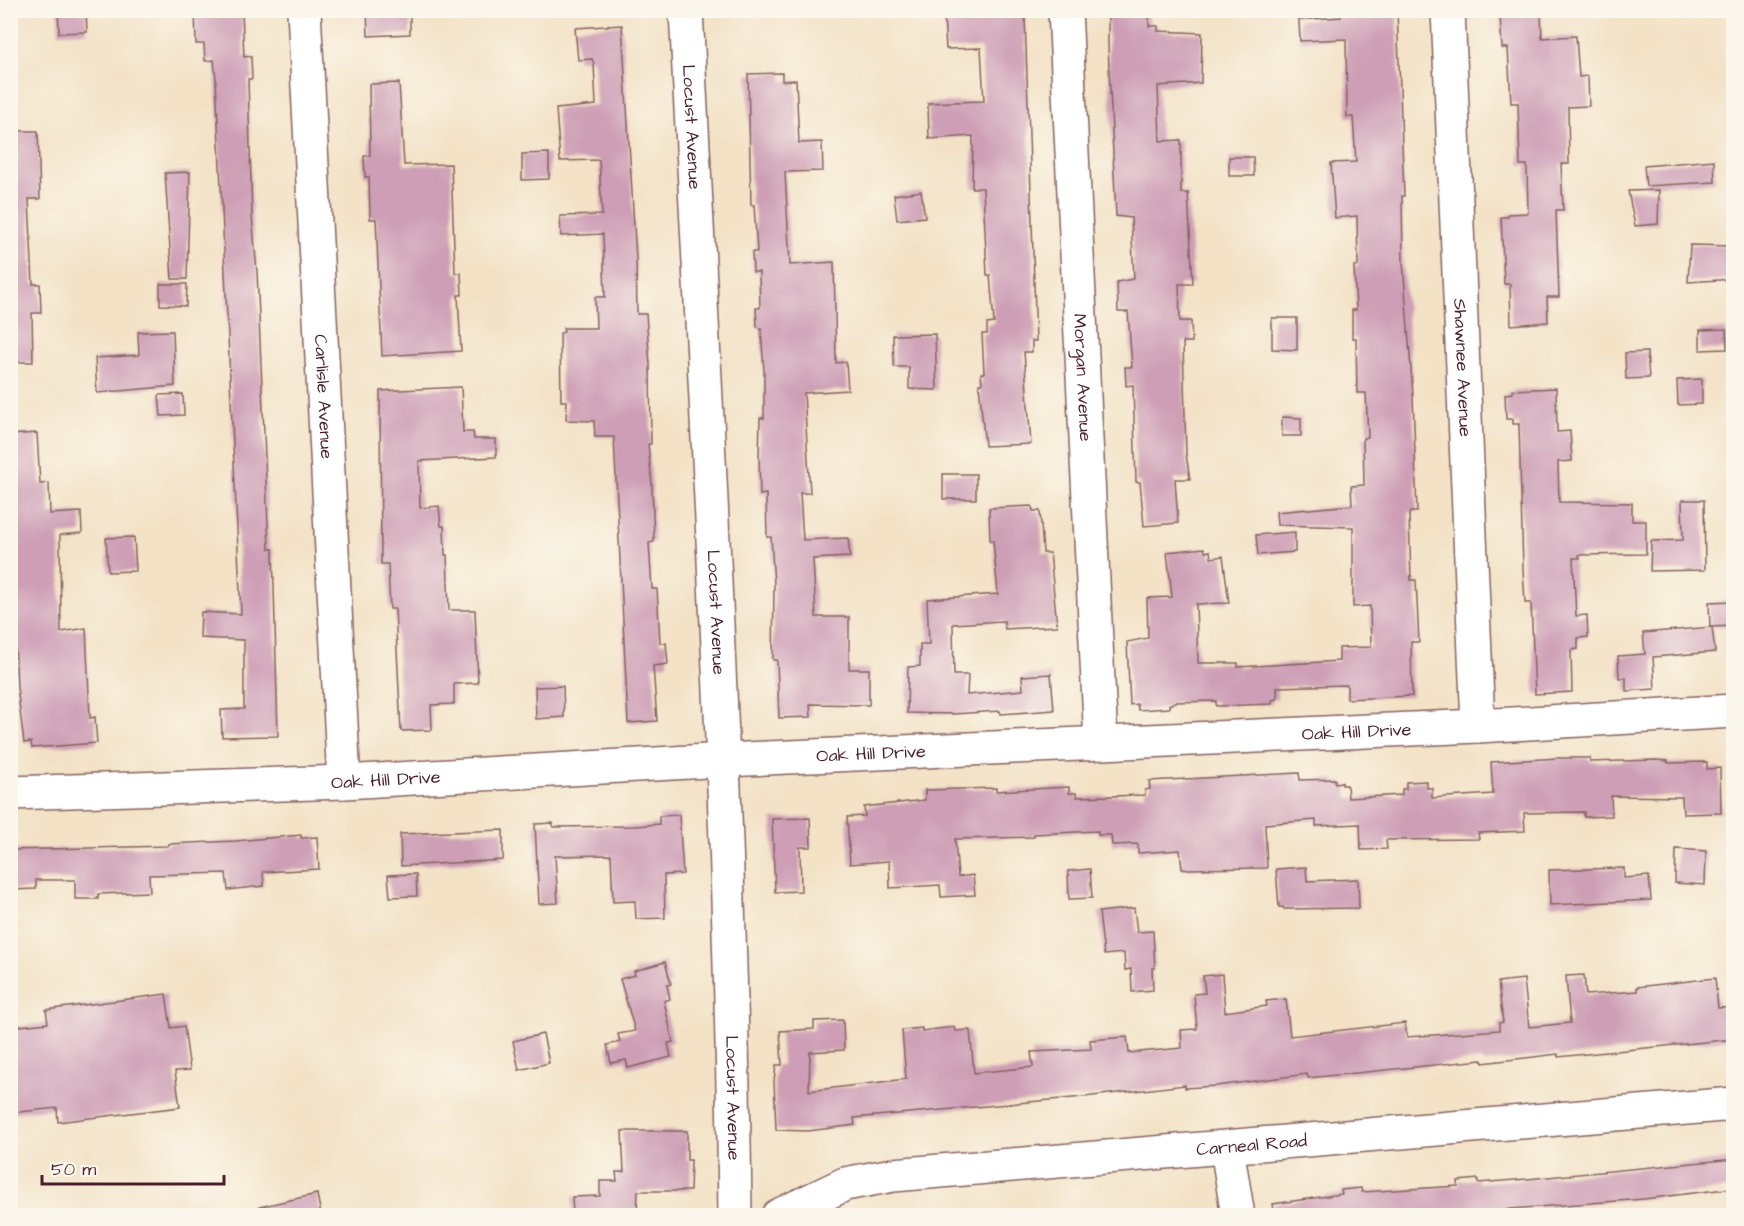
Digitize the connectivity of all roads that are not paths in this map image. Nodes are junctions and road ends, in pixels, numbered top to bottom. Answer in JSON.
{"nodes":[{"id":1,"x":304,"y":10,"type":"edge"},
{"id":2,"x":686,"y":10,"type":"edge"},
{"id":3,"x":1065,"y":10,"type":"edge"},
{"id":4,"x":1448,"y":10,"type":"edge"},
{"id":5,"x":1734,"y":711,"type":"edge"},
{"id":6,"x":1478,"y":726,"type":"junction"},
{"id":7,"x":1101,"y":743,"type":"junction"},
{"id":8,"x":724,"y":760,"type":"junction"},
{"id":9,"x":344,"y":782,"type":"junction"},
{"id":10,"x":10,"y":793,"type":"edge"},
{"id":11,"x":1734,"y":1104,"type":"edge"},
{"id":12,"x":1227,"y":1148,"type":"junction"},
{"id":13,"x":735,"y":1215,"type":"edge"},
{"id":14,"x":778,"y":1215,"type":"edge"},
{"id":15,"x":1238,"y":1215,"type":"edge"}],
"edges":[{"from":1,"to":9,"type":"street","name":"Carlisle Avenue"},
{"from":2,"to":8,"type":"street","name":"Locust Avenue"},
{"from":3,"to":7,"type":"street","name":"Morgan Avenue"},
{"from":4,"to":6,"type":"street","name":"Shawnee Avenue"},
{"from":5,"to":6,"type":"street","name":"Oak Hill Drive"},
{"from":6,"to":7,"type":"street","name":"Oak Hill Drive"},
{"from":7,"to":8,"type":"street","name":"Oak Hill Drive"},
{"from":8,"to":9,"type":"street","name":"Oak Hill Drive"},
{"from":8,"to":13,"type":"street","name":"Locust Avenue"},
{"from":9,"to":10,"type":"street","name":"Oak Hill Drive"},
{"from":11,"to":12,"type":"street","name":"Carneal Road"},
{"from":12,"to":14,"type":"street","name":"Carneal Road"},
{"from":12,"to":15,"type":"street"}]}
